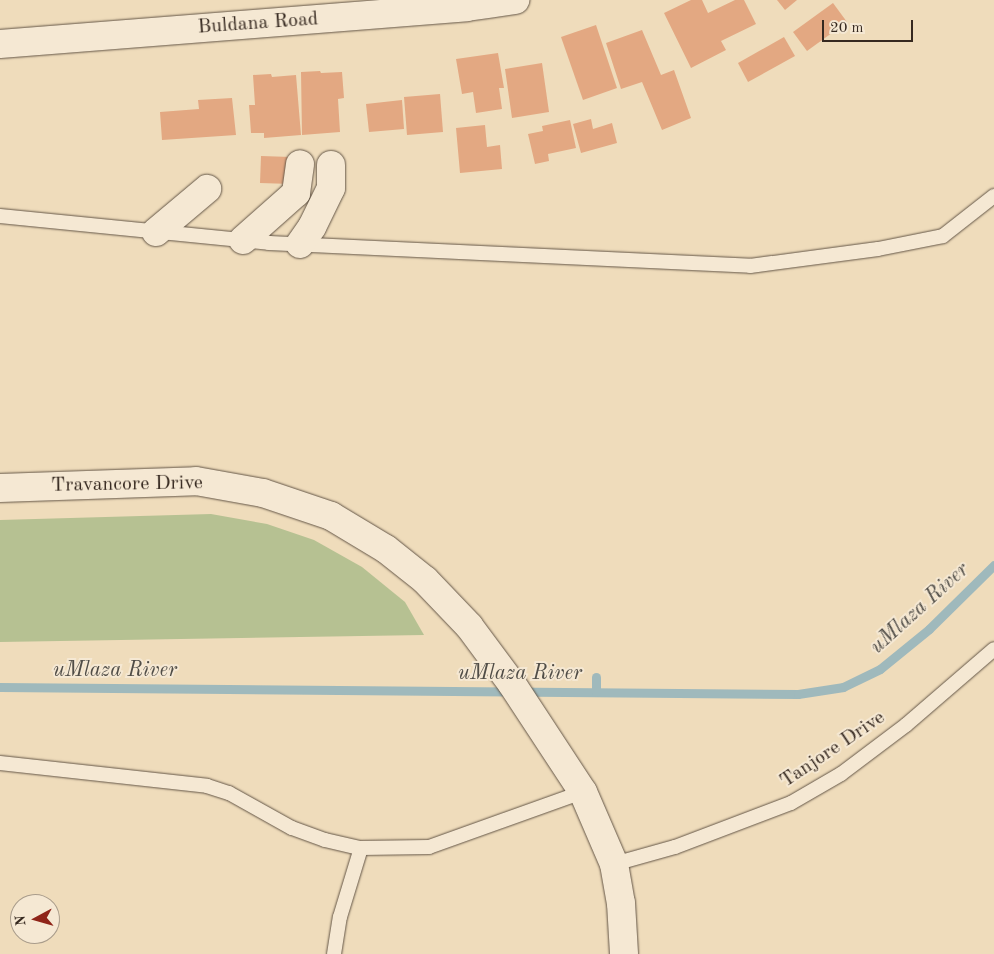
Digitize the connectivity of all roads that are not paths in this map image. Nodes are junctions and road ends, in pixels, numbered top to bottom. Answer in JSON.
{"nodes":[{"id":1,"x":515,"y":0,"type":"edge"},
{"id":2,"x":0,"y":44,"type":"edge"},
{"id":3,"x":300,"y":164,"type":"dead end"},
{"id":4,"x":331,"y":165,"type":"dead end"},
{"id":5,"x":207,"y":189,"type":"dead end"},
{"id":6,"x":994,"y":196,"type":"edge"},
{"id":7,"x":0,"y":216,"type":"edge"},
{"id":8,"x":156,"y":232,"type":"junction"},
{"id":9,"x":243,"y":240,"type":"junction"},
{"id":10,"x":300,"y":244,"type":"junction"},
{"id":11,"x":0,"y":488,"type":"edge"},
{"id":12,"x":994,"y":648,"type":"edge"},
{"id":13,"x":0,"y":763,"type":"edge"},
{"id":14,"x":583,"y":792,"type":"junction"},
{"id":15,"x":361,"y":848,"type":"junction"},
{"id":16,"x":614,"y":864,"type":"junction"},
{"id":17,"x":334,"y":954,"type":"edge"},
{"id":18,"x":624,"y":954,"type":"edge"}],
"edges":[{"from":1,"to":2,"type":"street","name":"Buldana Road"},
{"from":3,"to":9,"type":"street"},
{"from":4,"to":10,"type":"street"},
{"from":5,"to":8,"type":"street"},
{"from":6,"to":10,"type":"lane"},
{"from":7,"to":8,"type":"lane"},
{"from":8,"to":9,"type":"lane"},
{"from":9,"to":10,"type":"lane"},
{"from":11,"to":14,"type":"street","name":"Travancore Drive"},
{"from":12,"to":16,"type":"lane","name":"Tanjore Drive"},
{"from":13,"to":15,"type":"lane"},
{"from":14,"to":15,"type":"lane"},
{"from":14,"to":16,"type":"street","name":"Travancore Drive"},
{"from":15,"to":17,"type":"lane"},
{"from":16,"to":18,"type":"street","name":"Travancore Drive"}]}
